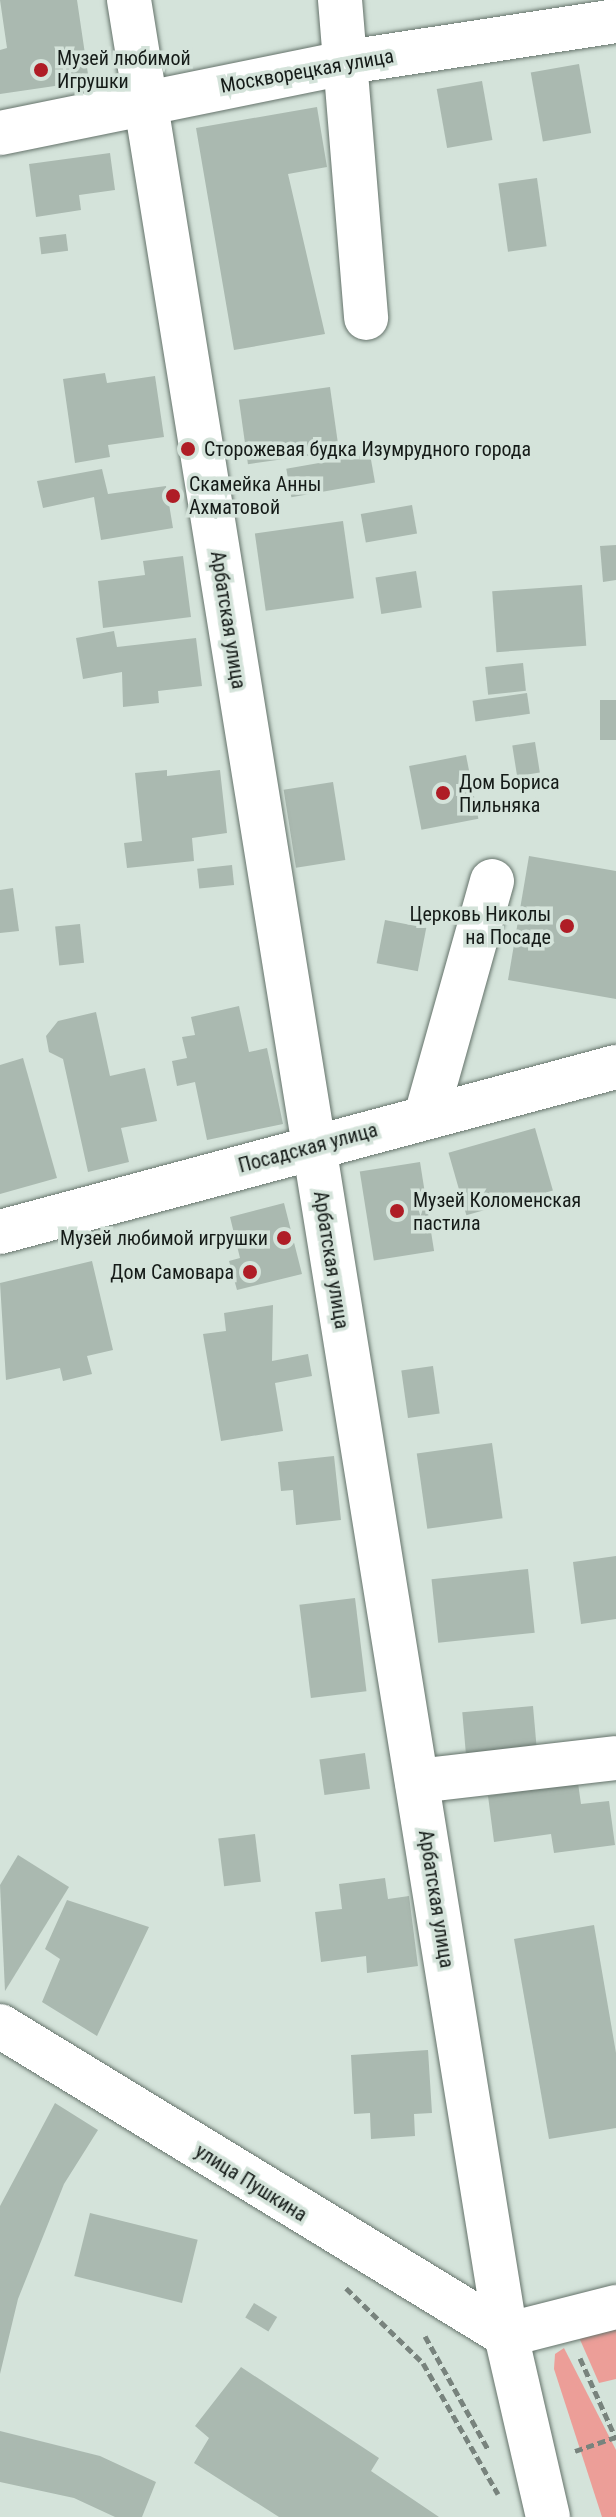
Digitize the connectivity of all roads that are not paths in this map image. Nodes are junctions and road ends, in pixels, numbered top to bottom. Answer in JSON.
{"nodes":[{"id":1,"x":129,"y":0,"type":"edge"},
{"id":2,"x":340,"y":0,"type":"edge"},
{"id":3,"x":616,"y":21,"type":"edge"},
{"id":4,"x":348,"y":62,"type":"junction"},
{"id":5,"x":146,"y":102,"type":"junction"},
{"id":6,"x":0,"y":133,"type":"edge"},
{"id":7,"x":366,"y":318,"type":"dead end"},
{"id":8,"x":492,"y":881,"type":"dead end"},
{"id":9,"x":616,"y":1067,"type":"edge"},
{"id":10,"x":426,"y":1116,"type":"junction"},
{"id":11,"x":312,"y":1147,"type":"junction"},
{"id":12,"x":0,"y":1232,"type":"edge"},
{"id":13,"x":616,"y":1758,"type":"edge"},
{"id":14,"x":417,"y":1781,"type":"junction"},
{"id":15,"x":0,"y":2026,"type":"edge"},
{"id":16,"x":616,"y":2307,"type":"edge"},
{"id":17,"x":506,"y":2335,"type":"junction"},
{"id":18,"x":548,"y":2517,"type":"edge"}],
"edges":[{"from":1,"to":5,"type":"street","name":"Арбатская улица"},
{"from":2,"to":4,"type":"street"},
{"from":3,"to":4,"type":"street","name":"Москворецкая улица"},
{"from":4,"to":5,"type":"street","name":"Москворецкая улица"},
{"from":4,"to":7,"type":"street"},
{"from":5,"to":6,"type":"street","name":"Москворецкая улица"},
{"from":5,"to":11,"type":"street","name":"Арбатская улица"},
{"from":8,"to":10,"type":"street"},
{"from":9,"to":10,"type":"street","name":"Посадская улица"},
{"from":10,"to":11,"type":"street","name":"Посадская улица"},
{"from":11,"to":12,"type":"street","name":"Посадская улица"},
{"from":11,"to":14,"type":"street","name":"Арбатская улица"},
{"from":13,"to":14,"type":"street"},
{"from":14,"to":17,"type":"street","name":"Арбатская улица"},
{"from":15,"to":17,"type":"street","name":"улица Пушкина"},
{"from":16,"to":17,"type":"street"},
{"from":17,"to":18,"type":"street","name":"Арбатская улица"}]}
